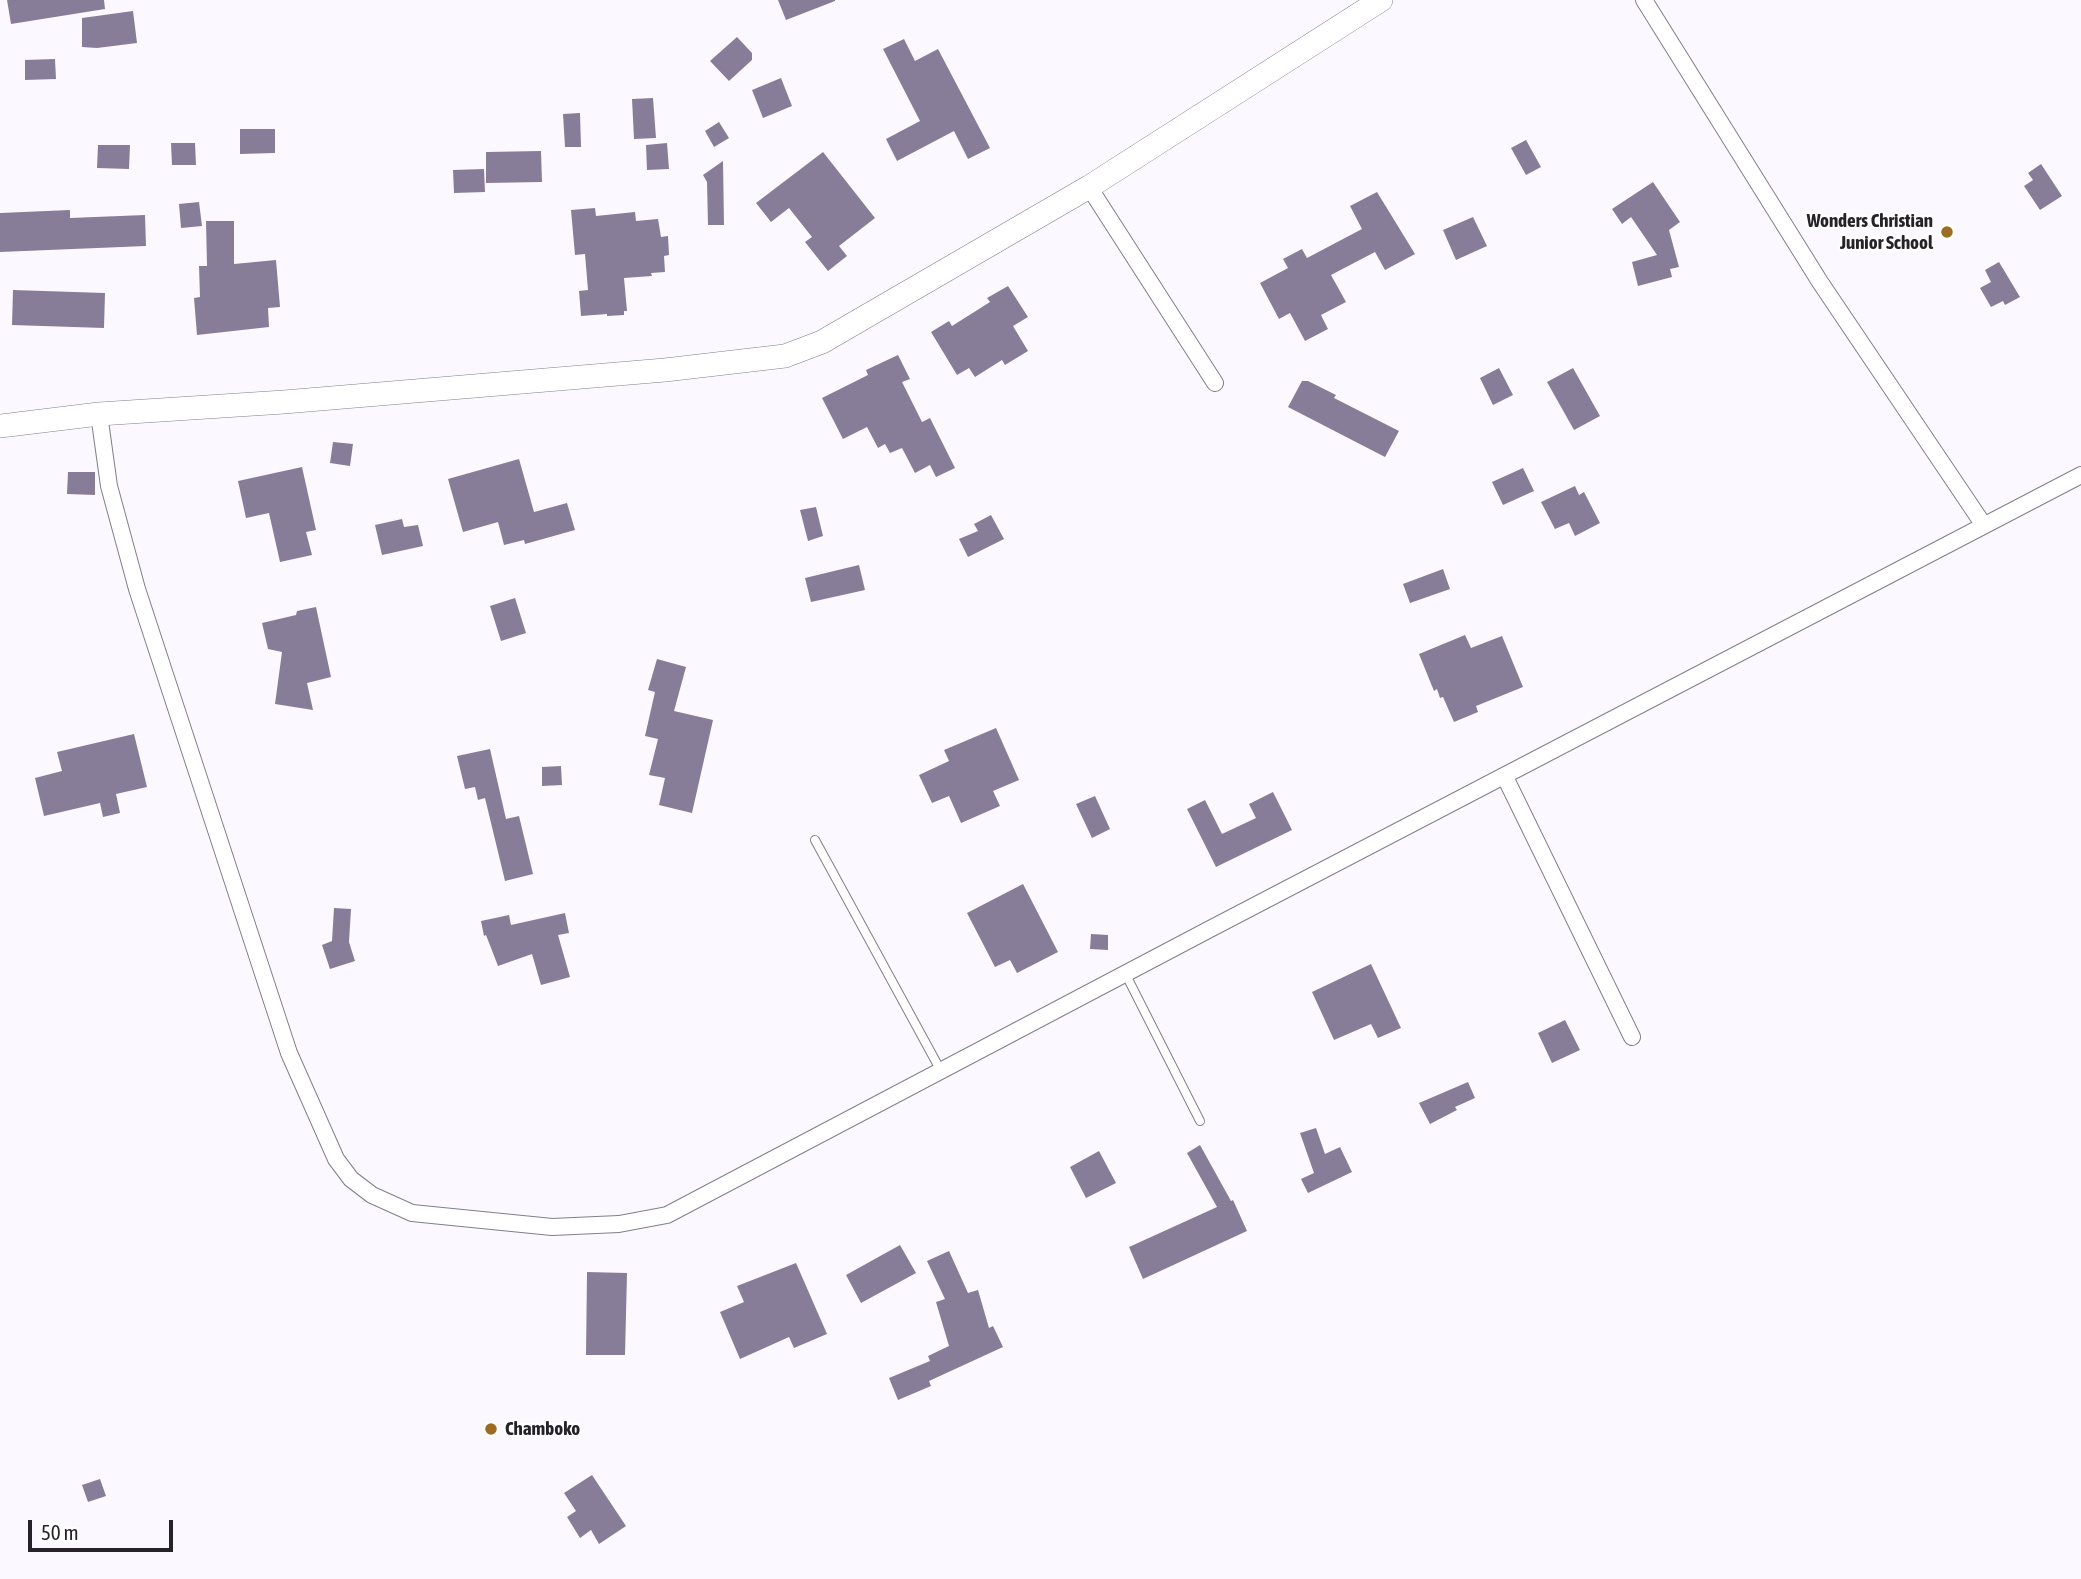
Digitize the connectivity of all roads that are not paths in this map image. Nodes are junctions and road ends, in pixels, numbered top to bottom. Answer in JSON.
{"nodes":[{"id":1,"x":1381,"y":0,"type":"edge"},
{"id":2,"x":1644,"y":0,"type":"edge"},
{"id":3,"x":1089,"y":187,"type":"junction"},
{"id":4,"x":1215,"y":383,"type":"dead end"},
{"id":5,"x":99,"y":414,"type":"junction"},
{"id":6,"x":0,"y":426,"type":"edge"},
{"id":7,"x":2081,"y":475,"type":"edge"},
{"id":8,"x":1983,"y":524,"type":"junction"},
{"id":9,"x":1505,"y":776,"type":"junction"},
{"id":10,"x":815,"y":840,"type":"dead end"},
{"id":11,"x":1125,"y":974,"type":"junction"},
{"id":12,"x":1632,"y":1037,"type":"dead end"},
{"id":13,"x":941,"y":1071,"type":"junction"},
{"id":14,"x":1200,"y":1121,"type":"dead end"}],
"edges":[{"from":1,"to":3,"type":"street"},
{"from":2,"to":8,"type":"street"},
{"from":3,"to":4,"type":"street"},
{"from":3,"to":5,"type":"street"},
{"from":5,"to":6,"type":"street"},
{"from":5,"to":13,"type":"street"},
{"from":7,"to":8,"type":"street"},
{"from":8,"to":9,"type":"street"},
{"from":9,"to":11,"type":"street"},
{"from":9,"to":12,"type":"street"},
{"from":10,"to":13,"type":"lane"},
{"from":11,"to":13,"type":"street"},
{"from":11,"to":14,"type":"lane"}]}
